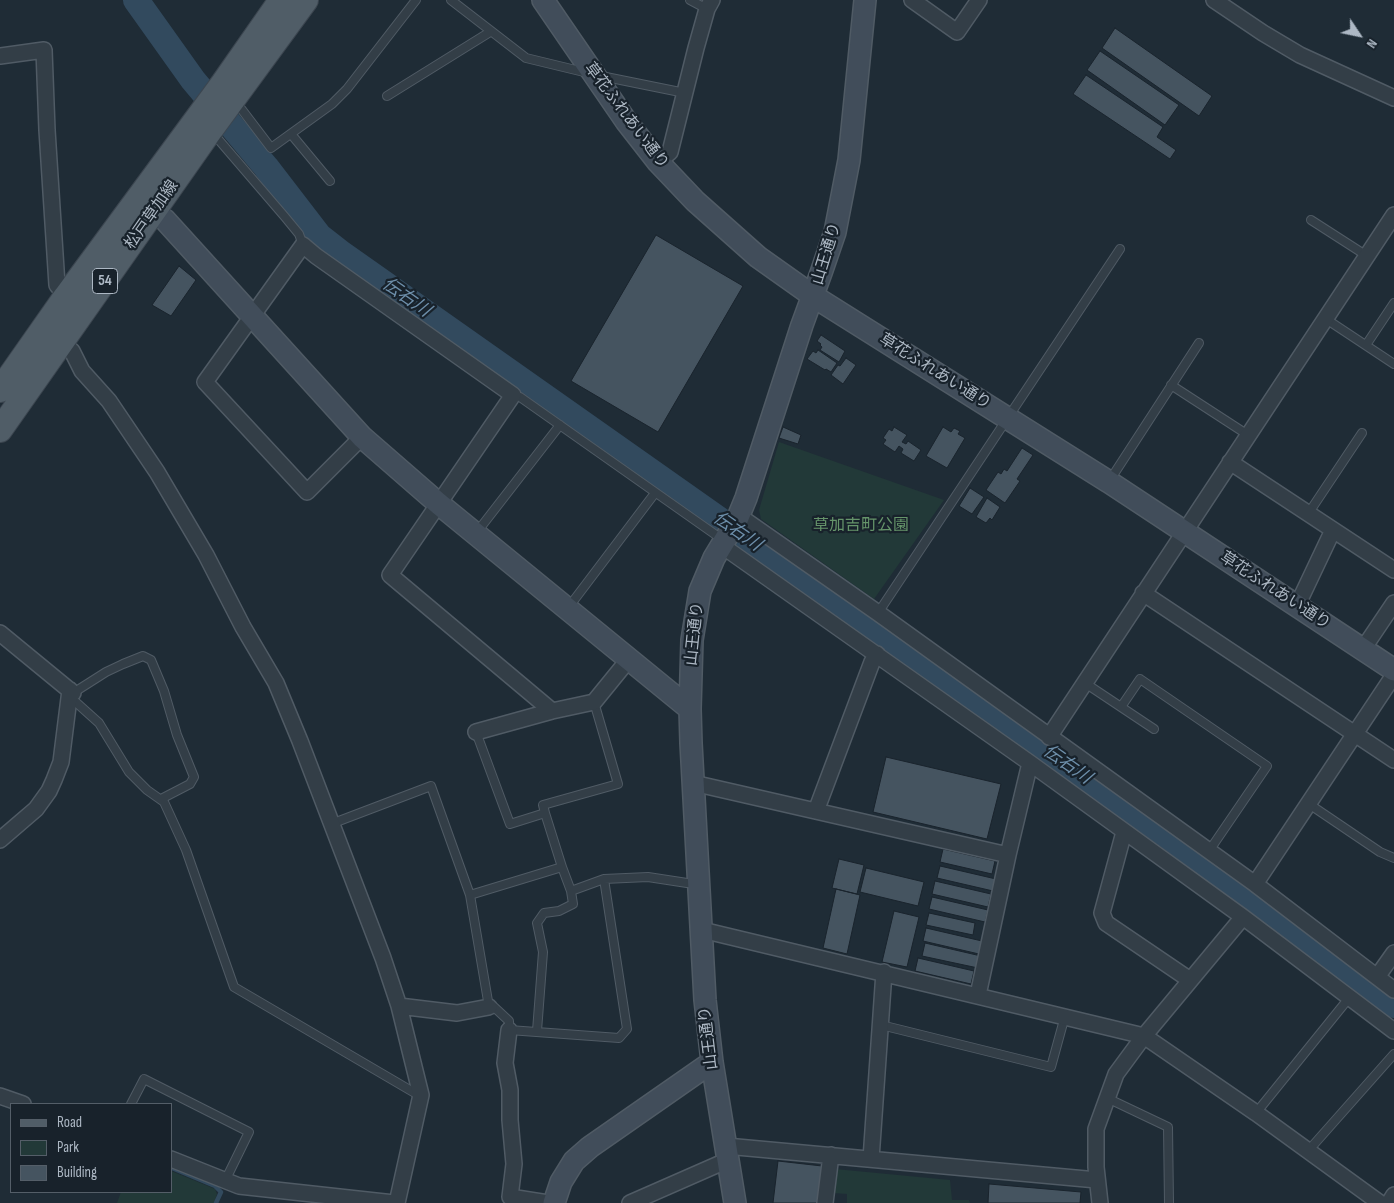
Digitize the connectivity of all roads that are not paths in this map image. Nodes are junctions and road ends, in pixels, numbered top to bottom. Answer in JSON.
{"nodes":[{"id":1,"x":282,"y":0,"type":"edge"},
{"id":2,"x":306,"y":0,"type":"edge"},
{"id":3,"x":416,"y":0,"type":"edge"},
{"id":4,"x":451,"y":0,"type":"edge"},
{"id":5,"x":543,"y":0,"type":"edge"},
{"id":6,"x":690,"y":0,"type":"edge"},
{"id":7,"x":865,"y":0,"type":"edge"},
{"id":8,"x":912,"y":0,"type":"edge"},
{"id":9,"x":979,"y":0,"type":"edge"},
{"id":10,"x":1214,"y":0,"type":"edge"},
{"id":11,"x":709,"y":4,"type":"edge"},
{"id":12,"x":490,"y":32,"type":"junction"},
{"id":13,"x":0,"y":56,"type":"edge"},
{"id":14,"x":594,"y":75,"type":"junction"},
{"id":15,"x":228,"y":91,"type":"junction"},
{"id":16,"x":685,"y":93,"type":"junction"},
{"id":17,"x":387,"y":96,"type":"dead end"},
{"id":18,"x":1394,"y":98,"type":"edge"},
{"id":19,"x":203,"y":125,"type":"junction"},
{"id":20,"x":291,"y":134,"type":"junction"},
{"id":21,"x":658,"y":162,"type":"junction"},
{"id":22,"x":330,"y":181,"type":"dead end"},
{"id":23,"x":145,"y":206,"type":"junction"},
{"id":24,"x":1394,"y":216,"type":"edge"},
{"id":25,"x":1311,"y":220,"type":"dead end"},
{"id":26,"x":303,"y":245,"type":"junction"},
{"id":27,"x":1120,"y":249,"type":"dead end"},
{"id":28,"x":1367,"y":256,"type":"junction"},
{"id":29,"x":66,"y":296,"type":"junction"},
{"id":30,"x":813,"y":296,"type":"junction"},
{"id":31,"x":1394,"y":303,"type":"edge"},
{"id":32,"x":253,"y":317,"type":"junction"},
{"id":33,"x":1326,"y":319,"type":"junction"},
{"id":34,"x":61,"y":343,"type":"junction"},
{"id":35,"x":1199,"y":343,"type":"dead end"},
{"id":36,"x":1366,"y":345,"type":"junction"},
{"id":37,"x":1394,"y":364,"type":"edge"},
{"id":38,"x":1172,"y":385,"type":"junction"},
{"id":39,"x":1,"y":388,"type":"edge"},
{"id":40,"x":513,"y":395,"type":"junction"},
{"id":41,"x":21,"y":400,"type":"junction"},
{"id":42,"x":1008,"y":418,"type":"junction"},
{"id":43,"x":560,"y":425,"type":"junction"},
{"id":44,"x":0,"y":430,"type":"edge"},
{"id":45,"x":1362,"y":433,"type":"dead end"},
{"id":46,"x":1248,"y":435,"type":"junction"},
{"id":47,"x":362,"y":437,"type":"junction"},
{"id":48,"x":1230,"y":462,"type":"junction"},
{"id":49,"x":1109,"y":482,"type":"junction"},
{"id":50,"x":655,"y":493,"type":"junction"},
{"id":51,"x":439,"y":504,"type":"junction"},
{"id":52,"x":1308,"y":514,"type":"junction"},
{"id":53,"x":1333,"y":530,"type":"junction"},
{"id":54,"x":729,"y":532,"type":"junction"},
{"id":55,"x":1185,"y":532,"type":"junction"},
{"id":56,"x":476,"y":534,"type":"junction"},
{"id":57,"x":1394,"y":570,"type":"edge"},
{"id":58,"x":1143,"y":593,"type":"junction"},
{"id":59,"x":1394,"y":603,"type":"edge"},
{"id":60,"x":1297,"y":606,"type":"junction"},
{"id":61,"x":567,"y":610,"type":"junction"},
{"id":62,"x":878,"y":614,"type":"junction"},
{"id":63,"x":0,"y":633,"type":"edge"},
{"id":64,"x":1363,"y":649,"type":"junction"},
{"id":65,"x":877,"y":654,"type":"junction"},
{"id":66,"x":629,"y":659,"type":"junction"},
{"id":67,"x":1394,"y":670,"type":"edge"},
{"id":68,"x":1394,"y":675,"type":"edge"},
{"id":69,"x":1085,"y":683,"type":"junction"},
{"id":70,"x":70,"y":693,"type":"junction"},
{"id":71,"x":594,"y":702,"type":"junction"},
{"id":72,"x":1121,"y":706,"type":"junction"},
{"id":73,"x":690,"y":709,"type":"junction"},
{"id":74,"x":552,"y":711,"type":"junction"},
{"id":75,"x":1154,"y":729,"type":"dead end"},
{"id":76,"x":476,"y":732,"type":"joint"},
{"id":77,"x":1354,"y":734,"type":"junction"},
{"id":78,"x":1049,"y":737,"type":"junction"},
{"id":79,"x":1030,"y":763,"type":"junction"},
{"id":80,"x":1394,"y":763,"type":"edge"},
{"id":81,"x":693,"y":783,"type":"junction"},
{"id":82,"x":160,"y":799,"type":"junction"},
{"id":83,"x":1309,"y":804,"type":"junction"},
{"id":84,"x":816,"y":811,"type":"junction"},
{"id":85,"x":545,"y":814,"type":"junction"},
{"id":86,"x":331,"y":824,"type":"junction"},
{"id":87,"x":1124,"y":832,"type":"junction"},
{"id":88,"x":0,"y":840,"type":"edge"},
{"id":89,"x":1209,"y":851,"type":"junction"},
{"id":90,"x":1008,"y":855,"type":"junction"},
{"id":91,"x":1394,"y":858,"type":"edge"},
{"id":92,"x":562,"y":867,"type":"junction"},
{"id":93,"x":604,"y":879,"type":"junction"},
{"id":94,"x":699,"y":882,"type":"junction"},
{"id":95,"x":1255,"y":884,"type":"junction"},
{"id":96,"x":571,"y":891,"type":"junction"},
{"id":97,"x":470,"y":895,"type":"junction"},
{"id":98,"x":1243,"y":917,"type":"junction"},
{"id":99,"x":702,"y":930,"type":"junction"},
{"id":100,"x":1394,"y":953,"type":"edge"},
{"id":101,"x":884,"y":972,"type":"junction"},
{"id":102,"x":1377,"y":977,"type":"junction"},
{"id":103,"x":1190,"y":980,"type":"junction"},
{"id":104,"x":1394,"y":990,"type":"edge"},
{"id":105,"x":978,"y":995,"type":"junction"},
{"id":106,"x":1349,"y":998,"type":"junction"},
{"id":107,"x":399,"y":1006,"type":"junction"},
{"id":108,"x":489,"y":1007,"type":"junction"},
{"id":109,"x":1065,"y":1016,"type":"junction"},
{"id":110,"x":881,"y":1025,"type":"junction"},
{"id":111,"x":509,"y":1030,"type":"junction"},
{"id":112,"x":1394,"y":1031,"type":"edge"},
{"id":113,"x":537,"y":1032,"type":"junction"},
{"id":114,"x":1144,"y":1036,"type":"junction"},
{"id":115,"x":1394,"y":1054,"type":"edge"},
{"id":116,"x":712,"y":1062,"type":"junction"},
{"id":117,"x":0,"y":1096,"type":"edge"},
{"id":118,"x":421,"y":1096,"type":"junction"},
{"id":119,"x":1107,"y":1098,"type":"junction"},
{"id":120,"x":20,"y":1103,"type":"edge"},
{"id":121,"x":132,"y":1103,"type":"edge"},
{"id":122,"x":1256,"y":1113,"type":"junction"},
{"id":123,"x":1308,"y":1151,"type":"junction"},
{"id":124,"x":727,"y":1153,"type":"junction"},
{"id":125,"x":830,"y":1155,"type":"junction"},
{"id":126,"x":172,"y":1159,"type":"edge"},
{"id":127,"x":871,"y":1159,"type":"junction"},
{"id":128,"x":1097,"y":1180,"type":"junction"},
{"id":129,"x":225,"y":1181,"type":"junction"},
{"id":130,"x":1394,"y":1195,"type":"edge"},
{"id":131,"x":313,"y":1198,"type":"edge"},
{"id":132,"x":396,"y":1203,"type":"edge"},
{"id":133,"x":548,"y":1203,"type":"edge"},
{"id":134,"x":554,"y":1203,"type":"edge"},
{"id":135,"x":630,"y":1203,"type":"edge"},
{"id":136,"x":735,"y":1203,"type":"edge"},
{"id":137,"x":825,"y":1203,"type":"edge"},
{"id":138,"x":1100,"y":1203,"type":"edge"},
{"id":139,"x":1169,"y":1203,"type":"edge"},
{"id":140,"x":1380,"y":1203,"type":"edge"},
{"id":141,"x":1389,"y":1203,"type":"edge"}],
"edges":[{"from":1,"to":15,"type":"main road","name":"松戸草加線","number":"54"},
{"from":2,"to":15,"type":"main road","name":"松戸草加線","number":"54"},
{"from":3,"to":20,"type":"lane"},
{"from":4,"to":12,"type":"lane"},
{"from":5,"to":14,"type":"street","name":"草花ふれあい通り"},
{"from":6,"to":11,"type":"lane"},
{"from":7,"to":30,"type":"street","name":"山王通り"},
{"from":8,"to":9,"type":"street"},
{"from":10,"to":18,"type":"street"},
{"from":11,"to":16,"type":"street"},
{"from":12,"to":14,"type":"lane"},
{"from":12,"to":17,"type":"lane"},
{"from":13,"to":29,"type":"street"},
{"from":14,"to":16,"type":"lane"},
{"from":14,"to":21,"type":"street","name":"草花ふれあい通り"},
{"from":15,"to":19,"type":"main road","name":"松戸草加線","number":"54"},
{"from":15,"to":20,"type":"lane"},
{"from":16,"to":21,"type":"street"},
{"from":19,"to":23,"type":"main road","name":"松戸草加線","number":"54"},
{"from":19,"to":26,"type":"lane"},
{"from":20,"to":22,"type":"lane"},
{"from":21,"to":30,"type":"street","name":"草花ふれあい通り"},
{"from":23,"to":29,"type":"main road","name":"松戸草加線","number":"54"},
{"from":23,"to":32,"type":"street"},
{"from":23,"to":34,"type":"main road","name":"松戸草加線","number":"54"},
{"from":24,"to":28,"type":"street"},
{"from":25,"to":28,"type":"lane"},
{"from":26,"to":32,"type":"street"},
{"from":26,"to":40,"type":"street"},
{"from":27,"to":42,"type":"lane"},
{"from":28,"to":33,"type":"street"},
{"from":29,"to":39,"type":"main road","name":"松戸草加線","number":"54"},
{"from":30,"to":42,"type":"street","name":"草花ふれあい通り"},
{"from":30,"to":54,"type":"street","name":"山王通り"},
{"from":31,"to":36,"type":"lane"},
{"from":32,"to":47,"type":"street"},
{"from":32,"to":47,"type":"street"},
{"from":33,"to":36,"type":"lane"},
{"from":33,"to":46,"type":"street"},
{"from":34,"to":41,"type":"main road","name":"松戸草加線","number":"54"},
{"from":34,"to":86,"type":"street"},
{"from":35,"to":38,"type":"lane"},
{"from":36,"to":37,"type":"lane"},
{"from":38,"to":46,"type":"lane"},
{"from":38,"to":49,"type":"lane"},
{"from":39,"to":41,"type":"street"},
{"from":40,"to":43,"type":"lane"},
{"from":40,"to":51,"type":"street"},
{"from":41,"to":44,"type":"main road","name":"松戸草加線","number":"54"},
{"from":42,"to":49,"type":"street","name":"草花ふれあい通り"},
{"from":42,"to":62,"type":"lane"},
{"from":43,"to":50,"type":"lane"},
{"from":43,"to":56,"type":"lane"},
{"from":45,"to":52,"type":"lane"},
{"from":46,"to":48,"type":"street"},
{"from":47,"to":51,"type":"street"},
{"from":48,"to":52,"type":"street"},
{"from":48,"to":55,"type":"street"},
{"from":49,"to":55,"type":"street","name":"草花ふれあい通り"},
{"from":50,"to":54,"type":"lane"},
{"from":50,"to":61,"type":"lane"},
{"from":51,"to":56,"type":"street"},
{"from":51,"to":74,"type":"street"},
{"from":52,"to":53,"type":"street"},
{"from":53,"to":57,"type":"street"},
{"from":53,"to":60,"type":"street"},
{"from":54,"to":62,"type":"street"},
{"from":54,"to":65,"type":"street"},
{"from":54,"to":73,"type":"street","name":"山王通り"},
{"from":55,"to":58,"type":"street"},
{"from":55,"to":60,"type":"street","name":"草花ふれあい通り"},
{"from":56,"to":61,"type":"street"},
{"from":58,"to":69,"type":"street"},
{"from":58,"to":77,"type":"street"},
{"from":59,"to":64,"type":"street"},
{"from":60,"to":64,"type":"street","name":"草花ふれあい通り"},
{"from":61,"to":66,"type":"street"},
{"from":62,"to":78,"type":"street"},
{"from":63,"to":70,"type":"street"},
{"from":64,"to":67,"type":"street","name":"草花ふれあい通り"},
{"from":65,"to":79,"type":"street"},
{"from":65,"to":84,"type":"street"},
{"from":66,"to":71,"type":"street"},
{"from":66,"to":73,"type":"street"},
{"from":68,"to":77,"type":"street"},
{"from":69,"to":72,"type":"lane"},
{"from":69,"to":78,"type":"street"},
{"from":70,"to":82,"type":"lane"},
{"from":70,"to":82,"type":"lane"},
{"from":70,"to":88,"type":"street"},
{"from":71,"to":74,"type":"street"},
{"from":71,"to":85,"type":"lane"},
{"from":72,"to":75,"type":"lane"},
{"from":72,"to":89,"type":"lane"},
{"from":73,"to":81,"type":"street","name":"山王通り"},
{"from":74,"to":76,"type":"street"},
{"from":76,"to":85,"type":"lane"},
{"from":77,"to":80,"type":"street"},
{"from":77,"to":83,"type":"street"},
{"from":78,"to":89,"type":"street"},
{"from":79,"to":87,"type":"street"},
{"from":79,"to":90,"type":"street"},
{"from":81,"to":84,"type":"street"},
{"from":81,"to":94,"type":"street","name":"山王通り"},
{"from":82,"to":118,"type":"lane"},
{"from":83,"to":91,"type":"lane"},
{"from":83,"to":95,"type":"street"},
{"from":84,"to":90,"type":"street"},
{"from":85,"to":92,"type":"lane"},
{"from":86,"to":97,"type":"lane"},
{"from":86,"to":107,"type":"street"},
{"from":87,"to":98,"type":"street"},
{"from":87,"to":103,"type":"street"},
{"from":89,"to":95,"type":"street"},
{"from":90,"to":105,"type":"street"},
{"from":92,"to":96,"type":"lane"},
{"from":92,"to":97,"type":"lane"},
{"from":93,"to":94,"type":"lane"},
{"from":93,"to":96,"type":"lane"},
{"from":93,"to":113,"type":"lane"},
{"from":94,"to":99,"type":"street","name":"山王通り"},
{"from":95,"to":102,"type":"street"},
{"from":96,"to":113,"type":"lane"},
{"from":97,"to":108,"type":"lane"},
{"from":98,"to":103,"type":"street"},
{"from":98,"to":106,"type":"street"},
{"from":99,"to":101,"type":"street"},
{"from":99,"to":116,"type":"street","name":"山王通り"},
{"from":100,"to":102,"type":"street"},
{"from":101,"to":105,"type":"street"},
{"from":101,"to":110,"type":"street"},
{"from":102,"to":104,"type":"street"},
{"from":103,"to":114,"type":"street"},
{"from":105,"to":109,"type":"street"},
{"from":106,"to":112,"type":"street"},
{"from":106,"to":122,"type":"lane"},
{"from":107,"to":108,"type":"street"},
{"from":107,"to":118,"type":"street"},
{"from":108,"to":111,"type":"lane"},
{"from":109,"to":110,"type":"lane"},
{"from":109,"to":114,"type":"street"},
{"from":110,"to":127,"type":"street"},
{"from":111,"to":113,"type":"lane"},
{"from":111,"to":133,"type":"street"},
{"from":114,"to":119,"type":"street"},
{"from":114,"to":122,"type":"street"},
{"from":115,"to":123,"type":"lane"},
{"from":116,"to":124,"type":"street","name":"山王通り"},
{"from":116,"to":134,"type":"street"},
{"from":117,"to":120,"type":"street"},
{"from":118,"to":132,"type":"street"},
{"from":119,"to":128,"type":"street"},
{"from":119,"to":139,"type":"lane"},
{"from":121,"to":129,"type":"lane"},
{"from":122,"to":123,"type":"street"},
{"from":123,"to":140,"type":"street"},
{"from":124,"to":125,"type":"street"},
{"from":124,"to":135,"type":"street"},
{"from":124,"to":136,"type":"street","name":"山王通り"},
{"from":125,"to":127,"type":"street"},
{"from":125,"to":137,"type":"street"},
{"from":126,"to":129,"type":"street"},
{"from":127,"to":128,"type":"street"},
{"from":128,"to":138,"type":"street"},
{"from":129,"to":131,"type":"street"},
{"from":130,"to":141,"type":"street"},
{"from":131,"to":132,"type":"street"}]}
